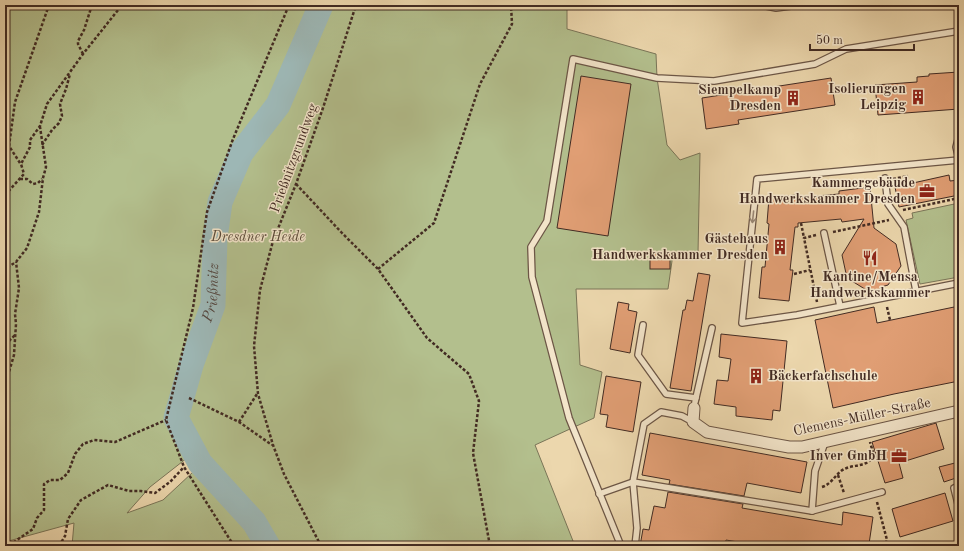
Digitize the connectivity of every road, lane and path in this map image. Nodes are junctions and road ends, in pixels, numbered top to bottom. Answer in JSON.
{"nodes":[{"id":1,"x":49,"y":5,"type":"edge"},
{"id":2,"x":92,"y":5,"type":"edge"},
{"id":3,"x":122,"y":5,"type":"edge"},
{"id":4,"x":289,"y":5,"type":"edge"},
{"id":5,"x":356,"y":5,"type":"edge"},
{"id":6,"x":511,"y":5,"type":"edge"},
{"id":7,"x":761,"y":5,"type":"edge"},
{"id":8,"x":798,"y":5,"type":"edge"},
{"id":9,"x":959,"y":31,"type":"edge"},
{"id":10,"x":83,"y":54,"type":"junction"},
{"id":11,"x":70,"y":72,"type":"junction"},
{"id":12,"x":40,"y":126,"type":"junction"},
{"id":13,"x":959,"y":136,"type":"edge"},
{"id":14,"x":42,"y":145,"type":"junction"},
{"id":15,"x":959,"y":159,"type":"edge"},
{"id":16,"x":20,"y":164,"type":"junction"},
{"id":17,"x":43,"y":178,"type":"junction"},
{"id":18,"x":885,"y":178,"type":"dead end"},
{"id":19,"x":20,"y":179,"type":"junction"},
{"id":20,"x":296,"y":184,"type":"junction"},
{"id":21,"x":5,"y":195,"type":"edge"},
{"id":22,"x":959,"y":198,"type":"edge"},
{"id":23,"x":894,"y":212,"type":"junction"},
{"id":24,"x":802,"y":223,"type":"dead end"},
{"id":25,"x":824,"y":233,"type":"junction"},
{"id":26,"x":804,"y":238,"type":"junction"},
{"id":27,"x":16,"y":262,"type":"junction"},
{"id":28,"x":378,"y":269,"type":"junction"},
{"id":29,"x":810,"y":270,"type":"junction"},
{"id":30,"x":5,"y":272,"type":"edge"},
{"id":31,"x":794,"y":274,"type":"dead end"},
{"id":32,"x":959,"y":283,"type":"edge"},
{"id":33,"x":916,"y":291,"type":"junction"},
{"id":34,"x":885,"y":298,"type":"junction"},
{"id":35,"x":840,"y":306,"type":"junction"},
{"id":36,"x":819,"y":310,"type":"junction"},
{"id":37,"x":890,"y":320,"type":"dead end"},
{"id":38,"x":643,"y":325,"type":"dead end"},
{"id":39,"x":712,"y":328,"type":"dead end"},
{"id":40,"x":15,"y":334,"type":"junction"},
{"id":41,"x":5,"y":342,"type":"edge"},
{"id":42,"x":6,"y":390,"type":"edge"},
{"id":43,"x":258,"y":394,"type":"junction"},
{"id":44,"x":189,"y":398,"type":"dead end"},
{"id":45,"x":5,"y":400,"type":"edge"},
{"id":46,"x":695,"y":403,"type":"junction"},
{"id":47,"x":5,"y":410,"type":"edge"},
{"id":48,"x":959,"y":412,"type":"edge"},
{"id":49,"x":166,"y":420,"type":"junction"},
{"id":50,"x":239,"y":422,"type":"junction"},
{"id":51,"x":693,"y":422,"type":"junction"},
{"id":52,"x":867,"y":432,"type":"junction"},
{"id":53,"x":5,"y":439,"type":"edge"},
{"id":54,"x":825,"y":442,"type":"junction"},
{"id":55,"x":273,"y":445,"type":"junction"},
{"id":56,"x":184,"y":467,"type":"junction"},
{"id":57,"x":838,"y":474,"type":"junction"},
{"id":58,"x":633,"y":482,"type":"junction"},
{"id":59,"x":959,"y":486,"type":"edge"},
{"id":60,"x":814,"y":491,"type":"junction"},
{"id":61,"x":882,"y":492,"type":"dead end"},
{"id":62,"x":599,"y":494,"type":"junction"},
{"id":63,"x":875,"y":494,"type":"junction"},
{"id":64,"x":847,"y":502,"type":"junction"},
{"id":65,"x":959,"y":508,"type":"edge"},
{"id":66,"x":812,"y":510,"type":"junction"},
{"id":67,"x":10,"y":546,"type":"edge"},
{"id":68,"x":59,"y":546,"type":"edge"},
{"id":69,"x":234,"y":546,"type":"edge"},
{"id":70,"x":321,"y":546,"type":"edge"},
{"id":71,"x":490,"y":546,"type":"edge"},
{"id":72,"x":621,"y":546,"type":"edge"},
{"id":73,"x":635,"y":546,"type":"edge"},
{"id":74,"x":885,"y":546,"type":"edge"}],
"edges":[{"from":1,"to":16,"type":"path"},
{"from":2,"to":10,"type":"path"},
{"from":3,"to":10,"type":"path"},
{"from":4,"to":49,"type":"path"},
{"from":5,"to":20,"type":"path","name":"Prießnitzgrundweg"},
{"from":6,"to":28,"type":"path"},
{"from":7,"to":8,"type":"lane"},
{"from":9,"to":62,"type":"lane"},
{"from":10,"to":11,"type":"path"},
{"from":11,"to":12,"type":"path"},
{"from":11,"to":14,"type":"path"},
{"from":12,"to":14,"type":"path"},
{"from":12,"to":16,"type":"path"},
{"from":13,"to":15,"type":"lane"},
{"from":14,"to":17,"type":"path"},
{"from":15,"to":36,"type":"lane","one_way":true},
{"from":16,"to":19,"type":"path"},
{"from":17,"to":19,"type":"path"},
{"from":17,"to":27,"type":"path"},
{"from":18,"to":23,"type":"lane"},
{"from":19,"to":21,"type":"path"},
{"from":20,"to":28,"type":"path"},
{"from":20,"to":43,"type":"path","name":"Prießnitzgrundweg"},
{"from":22,"to":23,"type":"path"},
{"from":23,"to":25,"type":"path"},
{"from":23,"to":33,"type":"lane"},
{"from":24,"to":26,"type":"path"},
{"from":25,"to":26,"type":"path"},
{"from":25,"to":35,"type":"lane"},
{"from":26,"to":29,"type":"path"},
{"from":27,"to":30,"type":"path"},
{"from":27,"to":40,"type":"path"},
{"from":28,"to":71,"type":"path"},
{"from":29,"to":31,"type":"path"},
{"from":29,"to":36,"type":"path"},
{"from":32,"to":33,"type":"lane"},
{"from":33,"to":34,"type":"lane"},
{"from":34,"to":35,"type":"lane"},
{"from":34,"to":37,"type":"path"},
{"from":35,"to":36,"type":"lane"},
{"from":38,"to":46,"type":"lane"},
{"from":39,"to":46,"type":"lane"},
{"from":40,"to":41,"type":"path"},
{"from":40,"to":42,"type":"path"},
{"from":42,"to":45,"type":"path"},
{"from":43,"to":50,"type":"path"},
{"from":43,"to":55,"type":"path","name":"Prießnitzgrundweg"},
{"from":44,"to":50,"type":"path"},
{"from":46,"to":51,"type":"street"},
{"from":47,"to":53,"type":"path"},
{"from":48,"to":52,"type":"street","name":"Clemens-Müller-Straße"},
{"from":49,"to":56,"type":"path"},
{"from":49,"to":67,"type":"path"},
{"from":50,"to":55,"type":"path"},
{"from":51,"to":54,"type":"street","name":"Clemens-Müller-Straße"},
{"from":51,"to":58,"type":"lane"},
{"from":52,"to":54,"type":"street","name":"Clemens-Müller-Straße"},
{"from":52,"to":57,"type":"path"},
{"from":54,"to":60,"type":"lane"},
{"from":55,"to":70,"type":"path","name":"Prießnitzgrundweg"},
{"from":56,"to":68,"type":"path"},
{"from":56,"to":69,"type":"path"},
{"from":57,"to":60,"type":"path"},
{"from":57,"to":64,"type":"path"},
{"from":58,"to":62,"type":"lane"},
{"from":58,"to":66,"type":"lane"},
{"from":58,"to":73,"type":"lane"},
{"from":59,"to":65,"type":"lane"},
{"from":60,"to":66,"type":"lane"},
{"from":61,"to":63,"type":"lane"},
{"from":62,"to":72,"type":"lane"},
{"from":63,"to":64,"type":"lane"},
{"from":63,"to":74,"type":"path"},
{"from":64,"to":66,"type":"lane"}]}
